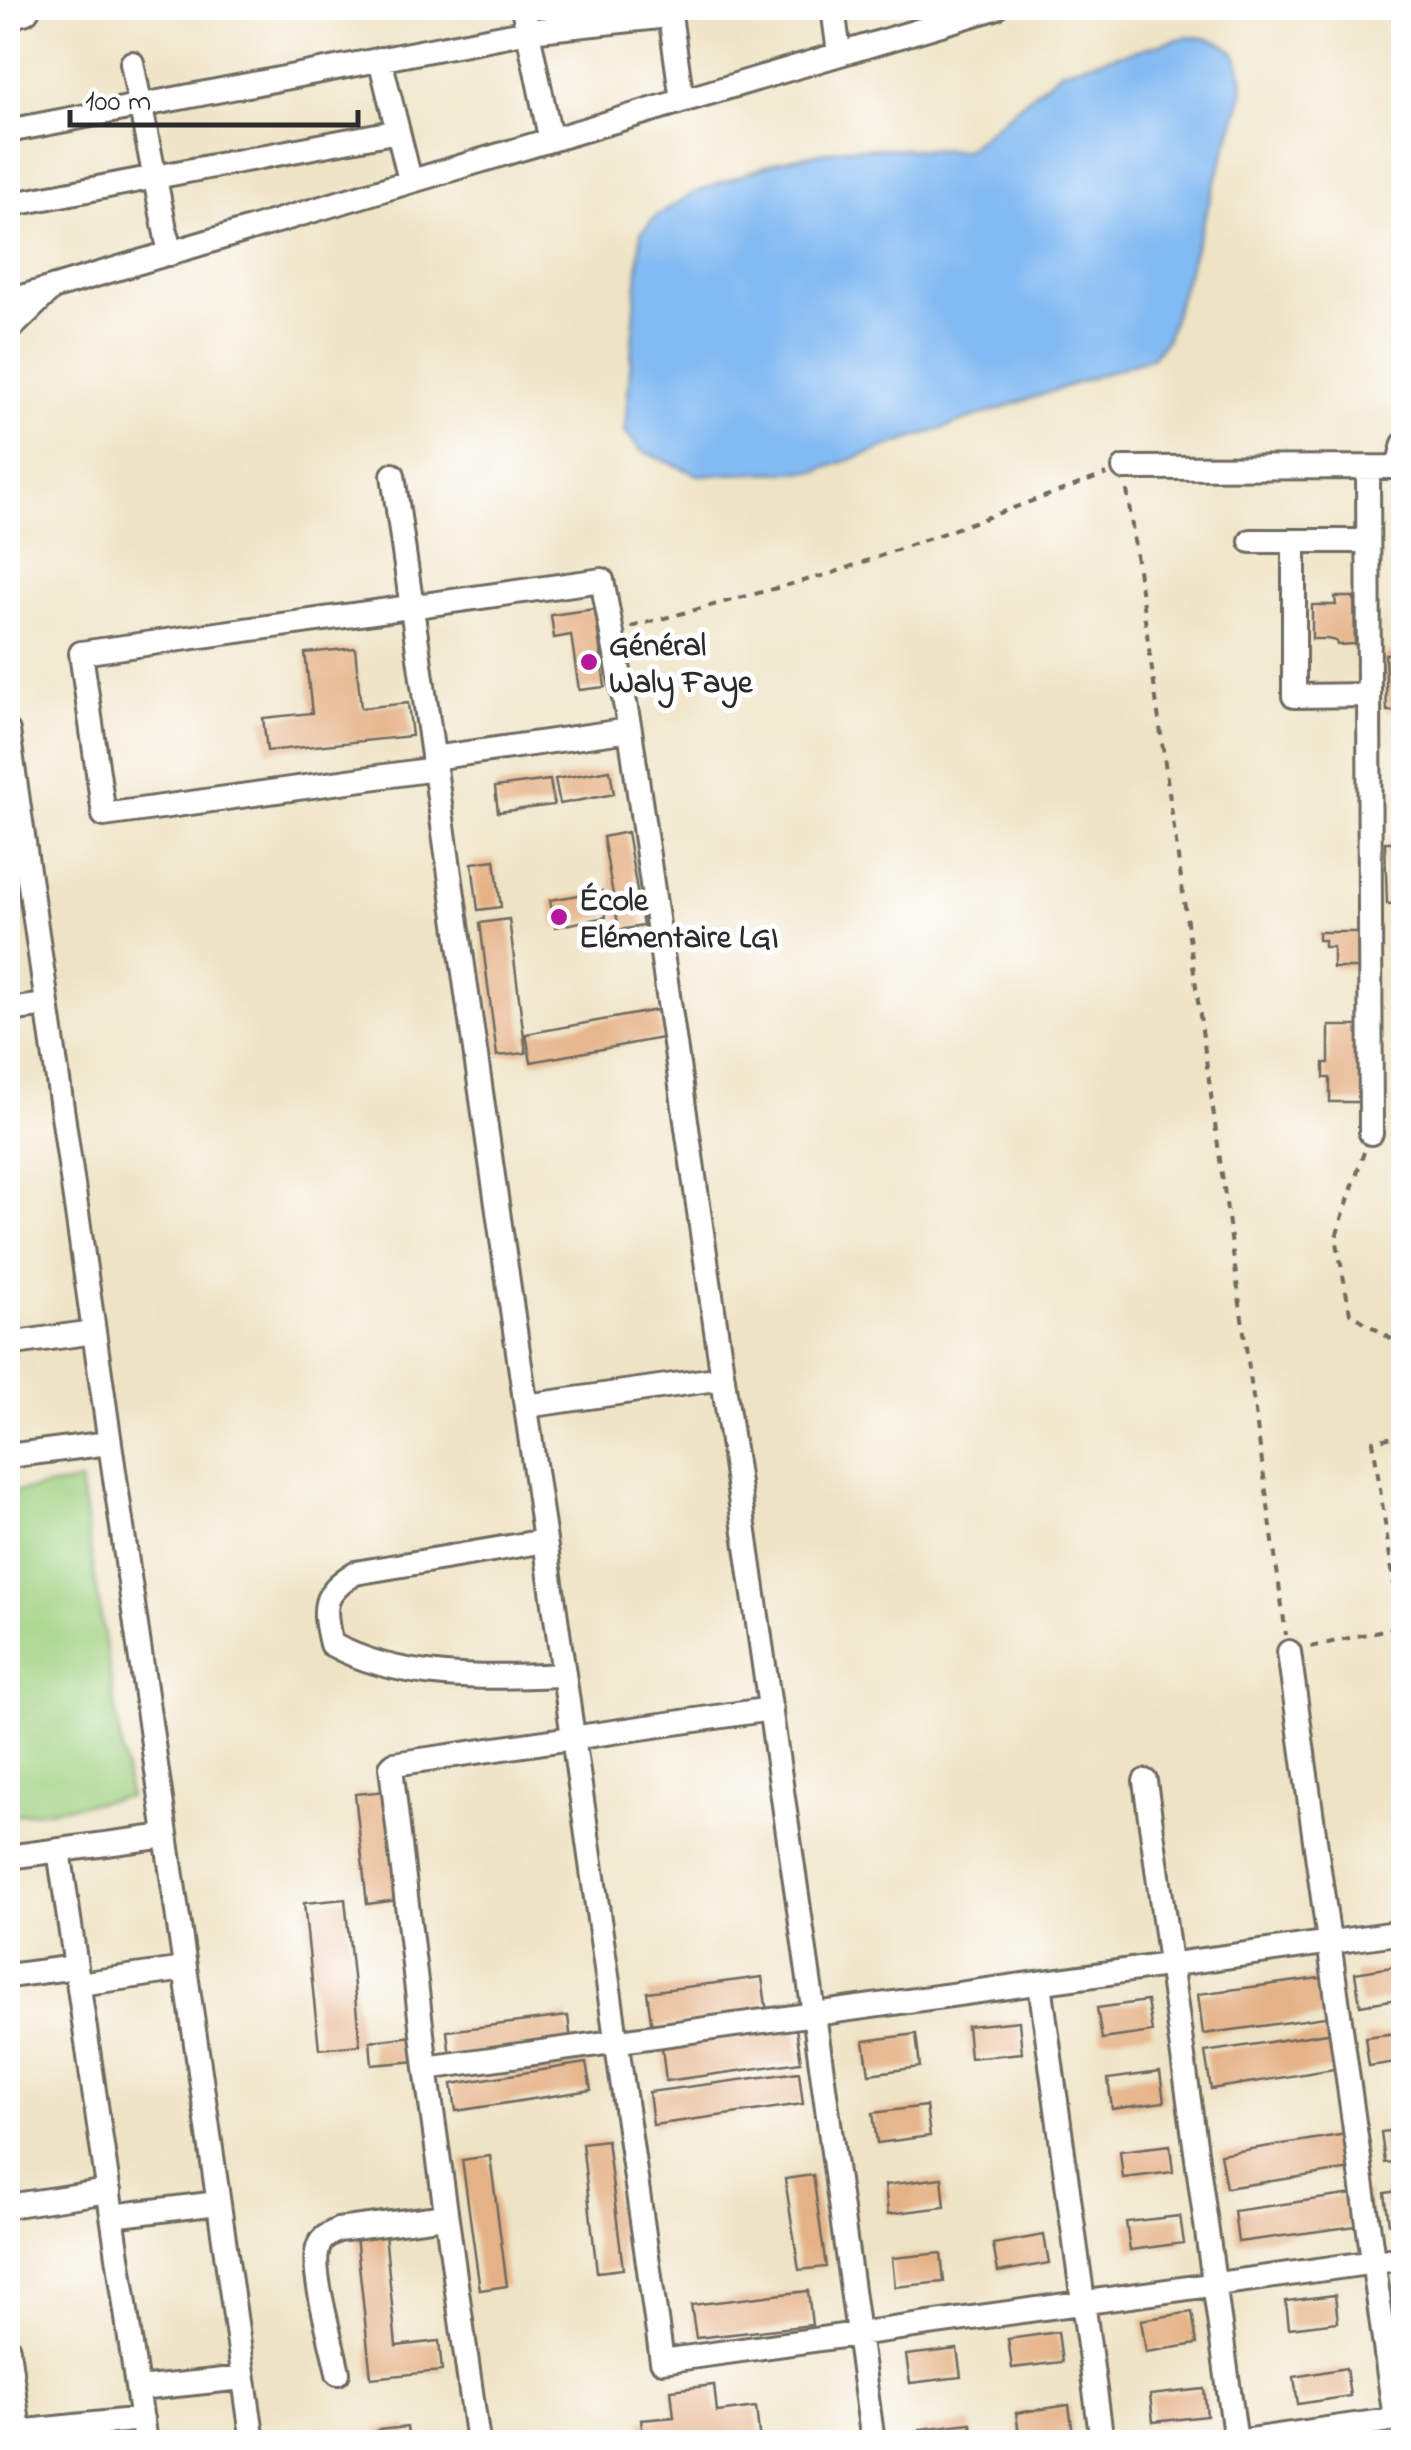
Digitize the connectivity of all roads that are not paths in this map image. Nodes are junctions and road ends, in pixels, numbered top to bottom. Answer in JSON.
{"nodes":[{"id":1,"x":23,"y":8,"type":"edge"},
{"id":2,"x":833,"y":8,"type":"edge"},
{"id":3,"x":996,"y":8,"type":"edge"},
{"id":4,"x":8,"y":12,"type":"edge"},
{"id":5,"x":668,"y":12,"type":"edge"},
{"id":6,"x":526,"y":19,"type":"edge"},
{"id":7,"x":839,"y":53,"type":"junction"},
{"id":8,"x":380,"y":59,"type":"junction"},
{"id":9,"x":132,"y":63,"type":"dead end"},
{"id":10,"x":682,"y":100,"type":"junction"},
{"id":11,"x":140,"y":105,"type":"junction"},
{"id":12,"x":8,"y":131,"type":"edge"},
{"id":13,"x":398,"y":131,"type":"junction"},
{"id":14,"x":550,"y":138,"type":"junction"},
{"id":15,"x":155,"y":177,"type":"junction"},
{"id":16,"x":410,"y":180,"type":"junction"},
{"id":17,"x":8,"y":204,"type":"edge"},
{"id":18,"x":170,"y":254,"type":"junction"},
{"id":19,"x":53,"y":288,"type":"junction"},
{"id":20,"x":8,"y":301,"type":"edge"},
{"id":21,"x":8,"y":331,"type":"edge"},
{"id":22,"x":1404,"y":444,"type":"edge"},
{"id":23,"x":1124,"y":468,"type":"road end"},
{"id":24,"x":1368,"y":468,"type":"junction"},
{"id":25,"x":393,"y":474,"type":"dead end"},
{"id":26,"x":1251,"y":541,"type":"dead end"},
{"id":27,"x":1294,"y":541,"type":"junction"},
{"id":28,"x":1368,"y":541,"type":"junction"},
{"id":29,"x":412,"y":607,"type":"junction"},
{"id":30,"x":1369,"y":696,"type":"junction"},
{"id":31,"x":630,"y":730,"type":"junction"},
{"id":32,"x":8,"y":731,"type":"edge"},
{"id":33,"x":434,"y":763,"type":"junction"},
{"id":34,"x":46,"y":1005,"type":"junction"},
{"id":35,"x":8,"y":1010,"type":"edge"},
{"id":36,"x":1371,"y":1133,"type":"road end"},
{"id":37,"x":94,"y":1332,"type":"junction"},
{"id":38,"x":8,"y":1344,"type":"edge"},
{"id":39,"x":723,"y":1378,"type":"junction"},
{"id":40,"x":526,"y":1406,"type":"junction"},
{"id":41,"x":109,"y":1443,"type":"junction"},
{"id":42,"x":8,"y":1456,"type":"edge"},
{"id":43,"x":545,"y":1541,"type":"junction"},
{"id":44,"x":1289,"y":1652,"type":"road end"},
{"id":45,"x":564,"y":1675,"type":"junction"},
{"id":46,"x":771,"y":1709,"type":"junction"},
{"id":47,"x":573,"y":1739,"type":"junction"},
{"id":48,"x":1145,"y":1781,"type":"dead end"},
{"id":49,"x":166,"y":1836,"type":"junction"},
{"id":50,"x":59,"y":1850,"type":"junction"},
{"id":51,"x":8,"y":1857,"type":"edge"},
{"id":52,"x":1404,"y":1932,"type":"edge"},
{"id":53,"x":1329,"y":1942,"type":"junction"},
{"id":54,"x":1170,"y":1964,"type":"junction"},
{"id":55,"x":185,"y":1970,"type":"junction"},
{"id":56,"x":8,"y":1976,"type":"edge"},
{"id":57,"x":77,"y":1976,"type":"junction"},
{"id":58,"x":1040,"y":1982,"type":"junction"},
{"id":59,"x":814,"y":2014,"type":"junction"},
{"id":60,"x":616,"y":2042,"type":"junction"},
{"id":61,"x":426,"y":2068,"type":"junction"},
{"id":62,"x":109,"y":2191,"type":"junction"},
{"id":63,"x":218,"y":2203,"type":"junction"},
{"id":64,"x":8,"y":2206,"type":"edge"},
{"id":65,"x":112,"y":2216,"type":"junction"},
{"id":66,"x":446,"y":2216,"type":"junction"},
{"id":67,"x":1404,"y":2258,"type":"edge"},
{"id":68,"x":1373,"y":2262,"type":"junction"},
{"id":69,"x":1214,"y":2284,"type":"junction"},
{"id":70,"x":1084,"y":2302,"type":"junction"},
{"id":71,"x":858,"y":2334,"type":"junction"},
{"id":72,"x":8,"y":2349,"type":"edge"},
{"id":73,"x":338,"y":2373,"type":"dead end"},
{"id":74,"x":243,"y":2378,"type":"junction"},
{"id":75,"x":138,"y":2388,"type":"junction"},
{"id":76,"x":1399,"y":2418,"type":"edge"},
{"id":77,"x":144,"y":2431,"type":"edge"},
{"id":78,"x":13,"y":2432,"type":"edge"},
{"id":79,"x":252,"y":2442,"type":"edge"},
{"id":80,"x":478,"y":2442,"type":"edge"},
{"id":81,"x":873,"y":2442,"type":"edge"},
{"id":82,"x":1102,"y":2442,"type":"edge"}],
"edges":[{"from":1,"to":4,"type":"highway"},
{"from":2,"to":7,"type":"street"},
{"from":3,"to":7,"type":"street"},
{"from":5,"to":6,"type":"street"},
{"from":5,"to":10,"type":"street"},
{"from":6,"to":8,"type":"street"},
{"from":6,"to":14,"type":"street"},
{"from":7,"to":10,"type":"street"},
{"from":8,"to":11,"type":"street"},
{"from":8,"to":13,"type":"street"},
{"from":9,"to":11,"type":"street"},
{"from":10,"to":14,"type":"street"},
{"from":11,"to":12,"type":"street"},
{"from":11,"to":15,"type":"street"},
{"from":13,"to":15,"type":"street"},
{"from":13,"to":16,"type":"street"},
{"from":14,"to":16,"type":"street"},
{"from":15,"to":17,"type":"street"},
{"from":15,"to":18,"type":"street"},
{"from":16,"to":18,"type":"street"},
{"from":18,"to":19,"type":"street"},
{"from":19,"to":20,"type":"street"},
{"from":19,"to":21,"type":"street"},
{"from":22,"to":24,"type":"street"},
{"from":23,"to":24,"type":"street"},
{"from":24,"to":28,"type":"street"},
{"from":25,"to":29,"type":"street"},
{"from":26,"to":27,"type":"street"},
{"from":27,"to":28,"type":"street"},
{"from":27,"to":30,"type":"street"},
{"from":28,"to":30,"type":"street"},
{"from":29,"to":31,"type":"street"},
{"from":29,"to":33,"type":"street"},
{"from":29,"to":33,"type":"street"},
{"from":30,"to":36,"type":"street"},
{"from":31,"to":33,"type":"street"},
{"from":31,"to":39,"type":"street"},
{"from":32,"to":34,"type":"street"},
{"from":33,"to":40,"type":"street"},
{"from":34,"to":35,"type":"street"},
{"from":34,"to":37,"type":"street"},
{"from":37,"to":38,"type":"street"},
{"from":37,"to":41,"type":"street"},
{"from":39,"to":40,"type":"street"},
{"from":39,"to":46,"type":"street"},
{"from":40,"to":43,"type":"street"},
{"from":41,"to":42,"type":"street"},
{"from":41,"to":49,"type":"street"},
{"from":43,"to":45,"type":"street"},
{"from":43,"to":45,"type":"street"},
{"from":44,"to":53,"type":"street"},
{"from":45,"to":47,"type":"street"},
{"from":46,"to":47,"type":"street"},
{"from":46,"to":59,"type":"street"},
{"from":47,"to":60,"type":"street"},
{"from":47,"to":61,"type":"street"},
{"from":48,"to":54,"type":"street"},
{"from":49,"to":50,"type":"street"},
{"from":49,"to":55,"type":"street"},
{"from":50,"to":51,"type":"street"},
{"from":50,"to":57,"type":"street"},
{"from":52,"to":53,"type":"street"},
{"from":53,"to":54,"type":"street"},
{"from":53,"to":68,"type":"street"},
{"from":54,"to":58,"type":"street"},
{"from":54,"to":69,"type":"street"},
{"from":55,"to":57,"type":"street"},
{"from":55,"to":63,"type":"street"},
{"from":56,"to":57,"type":"street"},
{"from":57,"to":62,"type":"street"},
{"from":58,"to":59,"type":"street"},
{"from":58,"to":70,"type":"street"},
{"from":59,"to":60,"type":"street"},
{"from":59,"to":71,"type":"street"},
{"from":60,"to":61,"type":"street"},
{"from":60,"to":71,"type":"street"},
{"from":61,"to":66,"type":"street"},
{"from":62,"to":64,"type":"street"},
{"from":62,"to":65,"type":"street"},
{"from":63,"to":65,"type":"street"},
{"from":63,"to":74,"type":"street"},
{"from":65,"to":75,"type":"street"},
{"from":66,"to":73,"type":"street"},
{"from":66,"to":80,"type":"street"},
{"from":67,"to":68,"type":"street"},
{"from":68,"to":69,"type":"street"},
{"from":68,"to":76,"type":"street"},
{"from":69,"to":70,"type":"street"},
{"from":69,"to":76,"type":"street"},
{"from":70,"to":71,"type":"street"},
{"from":70,"to":82,"type":"street"},
{"from":71,"to":81,"type":"street"},
{"from":72,"to":78,"type":"street"},
{"from":74,"to":75,"type":"street"},
{"from":74,"to":79,"type":"street"},
{"from":75,"to":77,"type":"street"},
{"from":77,"to":78,"type":"street"}]}
